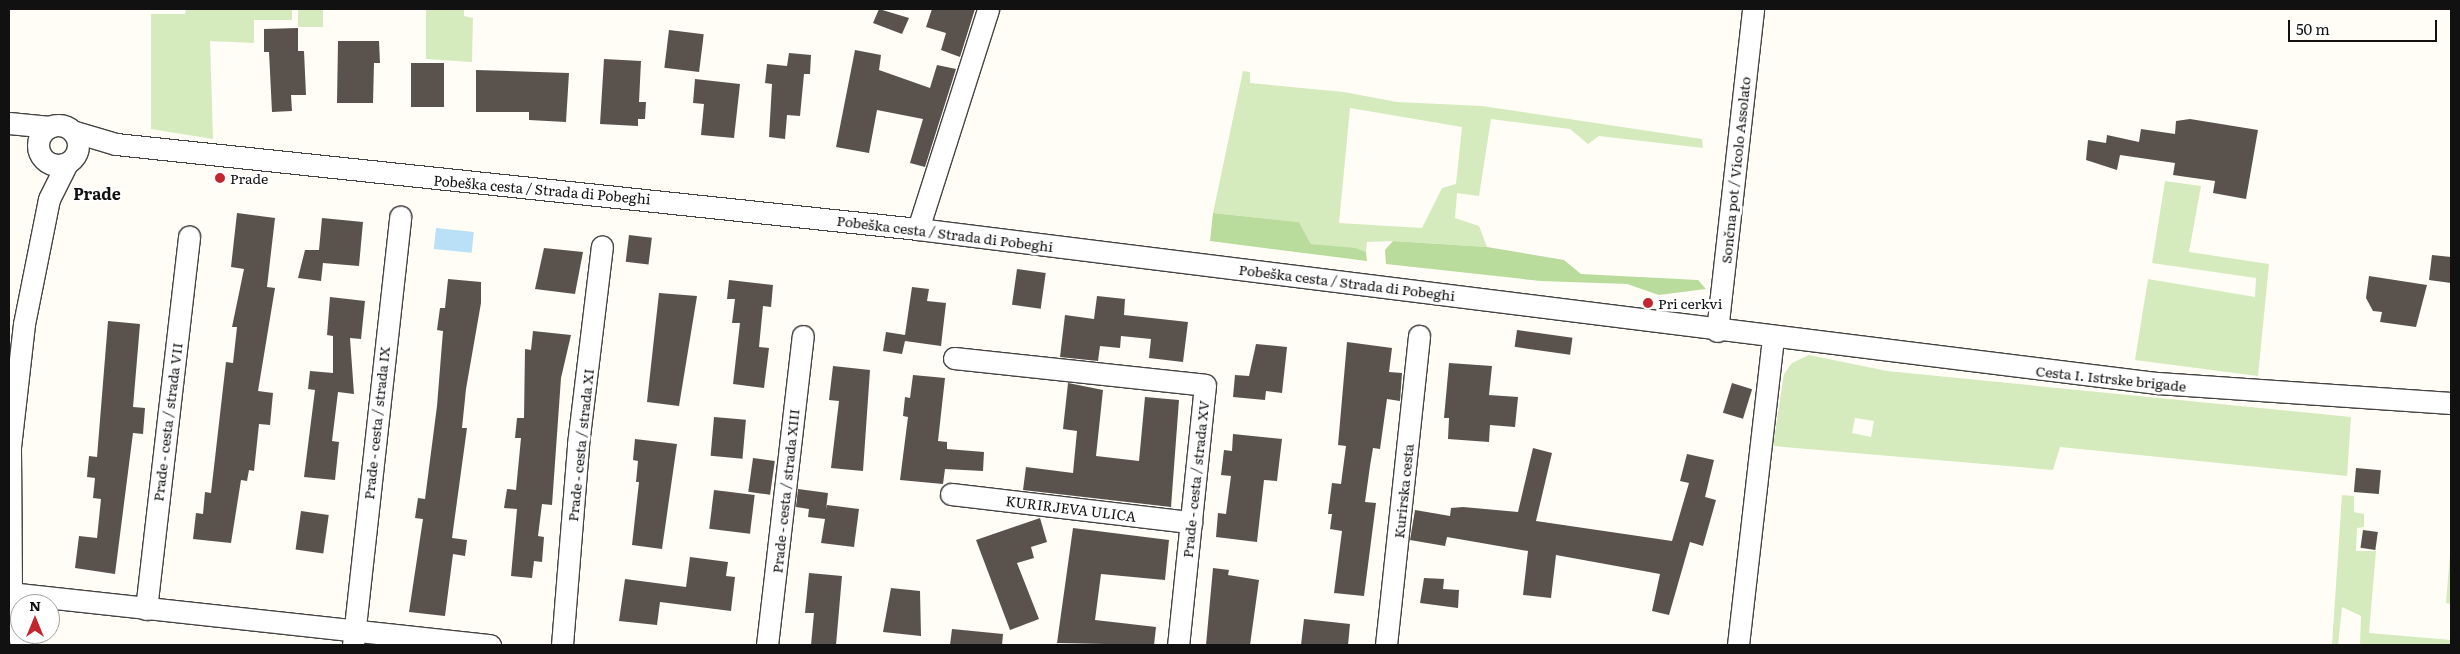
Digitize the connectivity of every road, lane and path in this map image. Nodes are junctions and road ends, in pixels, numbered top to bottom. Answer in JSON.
{"nodes":[{"id":1,"x":988,"y":9,"type":"edge"},
{"id":2,"x":1753,"y":9,"type":"edge"},
{"id":3,"x":50,"y":127,"type":"junction"},
{"id":4,"x":72,"y":130,"type":"junction"},
{"id":5,"x":116,"y":144,"type":"junction"},
{"id":6,"x":40,"y":153,"type":"junction"},
{"id":7,"x":72,"y":157,"type":"junction"},
{"id":8,"x":48,"y":199,"type":"junction"},
{"id":9,"x":400,"y":217,"type":"dead end"},
{"id":10,"x":918,"y":229,"type":"junction"},
{"id":11,"x":189,"y":236,"type":"dead end"},
{"id":12,"x":602,"y":246,"type":"dead end"},
{"id":13,"x":16,"y":322,"type":"edge"},
{"id":14,"x":1717,"y":331,"type":"junction"},
{"id":15,"x":802,"y":336,"type":"dead end"},
{"id":16,"x":1419,"y":336,"type":"dead end"},
{"id":17,"x":1773,"y":338,"type":"junction"},
{"id":18,"x":954,"y":358,"type":"dead end"},
{"id":19,"x":2451,"y":403,"type":"edge"},
{"id":20,"x":951,"y":494,"type":"dead end"},
{"id":21,"x":1190,"y":522,"type":"junction"},
{"id":22,"x":10,"y":593,"type":"edge"},
{"id":23,"x":146,"y":609,"type":"junction"},
{"id":24,"x":353,"y":637,"type":"edge"},
{"id":25,"x":21,"y":645,"type":"edge"},
{"id":26,"x":490,"y":645,"type":"edge"},
{"id":27,"x":562,"y":645,"type":"edge"},
{"id":28,"x":767,"y":645,"type":"edge"},
{"id":29,"x":1178,"y":645,"type":"edge"},
{"id":30,"x":1386,"y":645,"type":"edge"},
{"id":31,"x":1738,"y":645,"type":"edge"}],
"edges":[{"from":1,"to":10,"type":"street"},
{"from":2,"to":14,"type":"street","name":"Sončna pot / Vicolo Assolato"},
{"from":3,"to":4,"type":"street","name":"Pobeška cesta / Strada di Pobeghi"},
{"from":3,"to":6,"type":"street"},
{"from":3,"to":6,"type":"street","name":"Pobeška cesta / Strada di Pobeghi"},
{"from":4,"to":5,"type":"street","name":"Pobeška cesta / Strada di Pobeghi"},
{"from":4,"to":7,"type":"street"},
{"from":5,"to":7,"type":"street","name":"Pobeška cesta / Strada di Pobeghi"},
{"from":5,"to":10,"type":"street","name":"Pobeška cesta / Strada di Pobeghi"},
{"from":6,"to":7,"type":"street","name":"Pobeška cesta / Strada di Pobeghi"},
{"from":6,"to":8,"type":"street"},
{"from":7,"to":8,"type":"street"},
{"from":8,"to":13,"type":"street"},
{"from":9,"to":24,"type":"street","name":"Prade - cesta / strada IX"},
{"from":10,"to":14,"type":"street","name":"Pobeška cesta / Strada di Pobeghi"},
{"from":11,"to":23,"type":"street","name":"Prade - cesta / strada VII"},
{"from":12,"to":27,"type":"street","name":"Prade - cesta / strada XI"},
{"from":13,"to":22,"type":"street"},
{"from":14,"to":17,"type":"street","name":"Pobeška cesta / Strada di Pobeghi"},
{"from":15,"to":28,"type":"street","name":"Prade - cesta / strada XIII"},
{"from":16,"to":30,"type":"street","name":"Kurirska cesta"},
{"from":17,"to":19,"type":"street","name":"Cesta I. Istrske brigade"},
{"from":17,"to":31,"type":"street"},
{"from":18,"to":21,"type":"street","name":"Prade - cesta / strada XV"},
{"from":20,"to":21,"type":"street","name":"KURIRJEVA ULICA"},
{"from":21,"to":29,"type":"street","name":"Prade - cesta / strada XV"},
{"from":22,"to":23,"type":"street"},
{"from":22,"to":25,"type":"street"},
{"from":23,"to":24,"type":"street"},
{"from":24,"to":26,"type":"street"}]}
